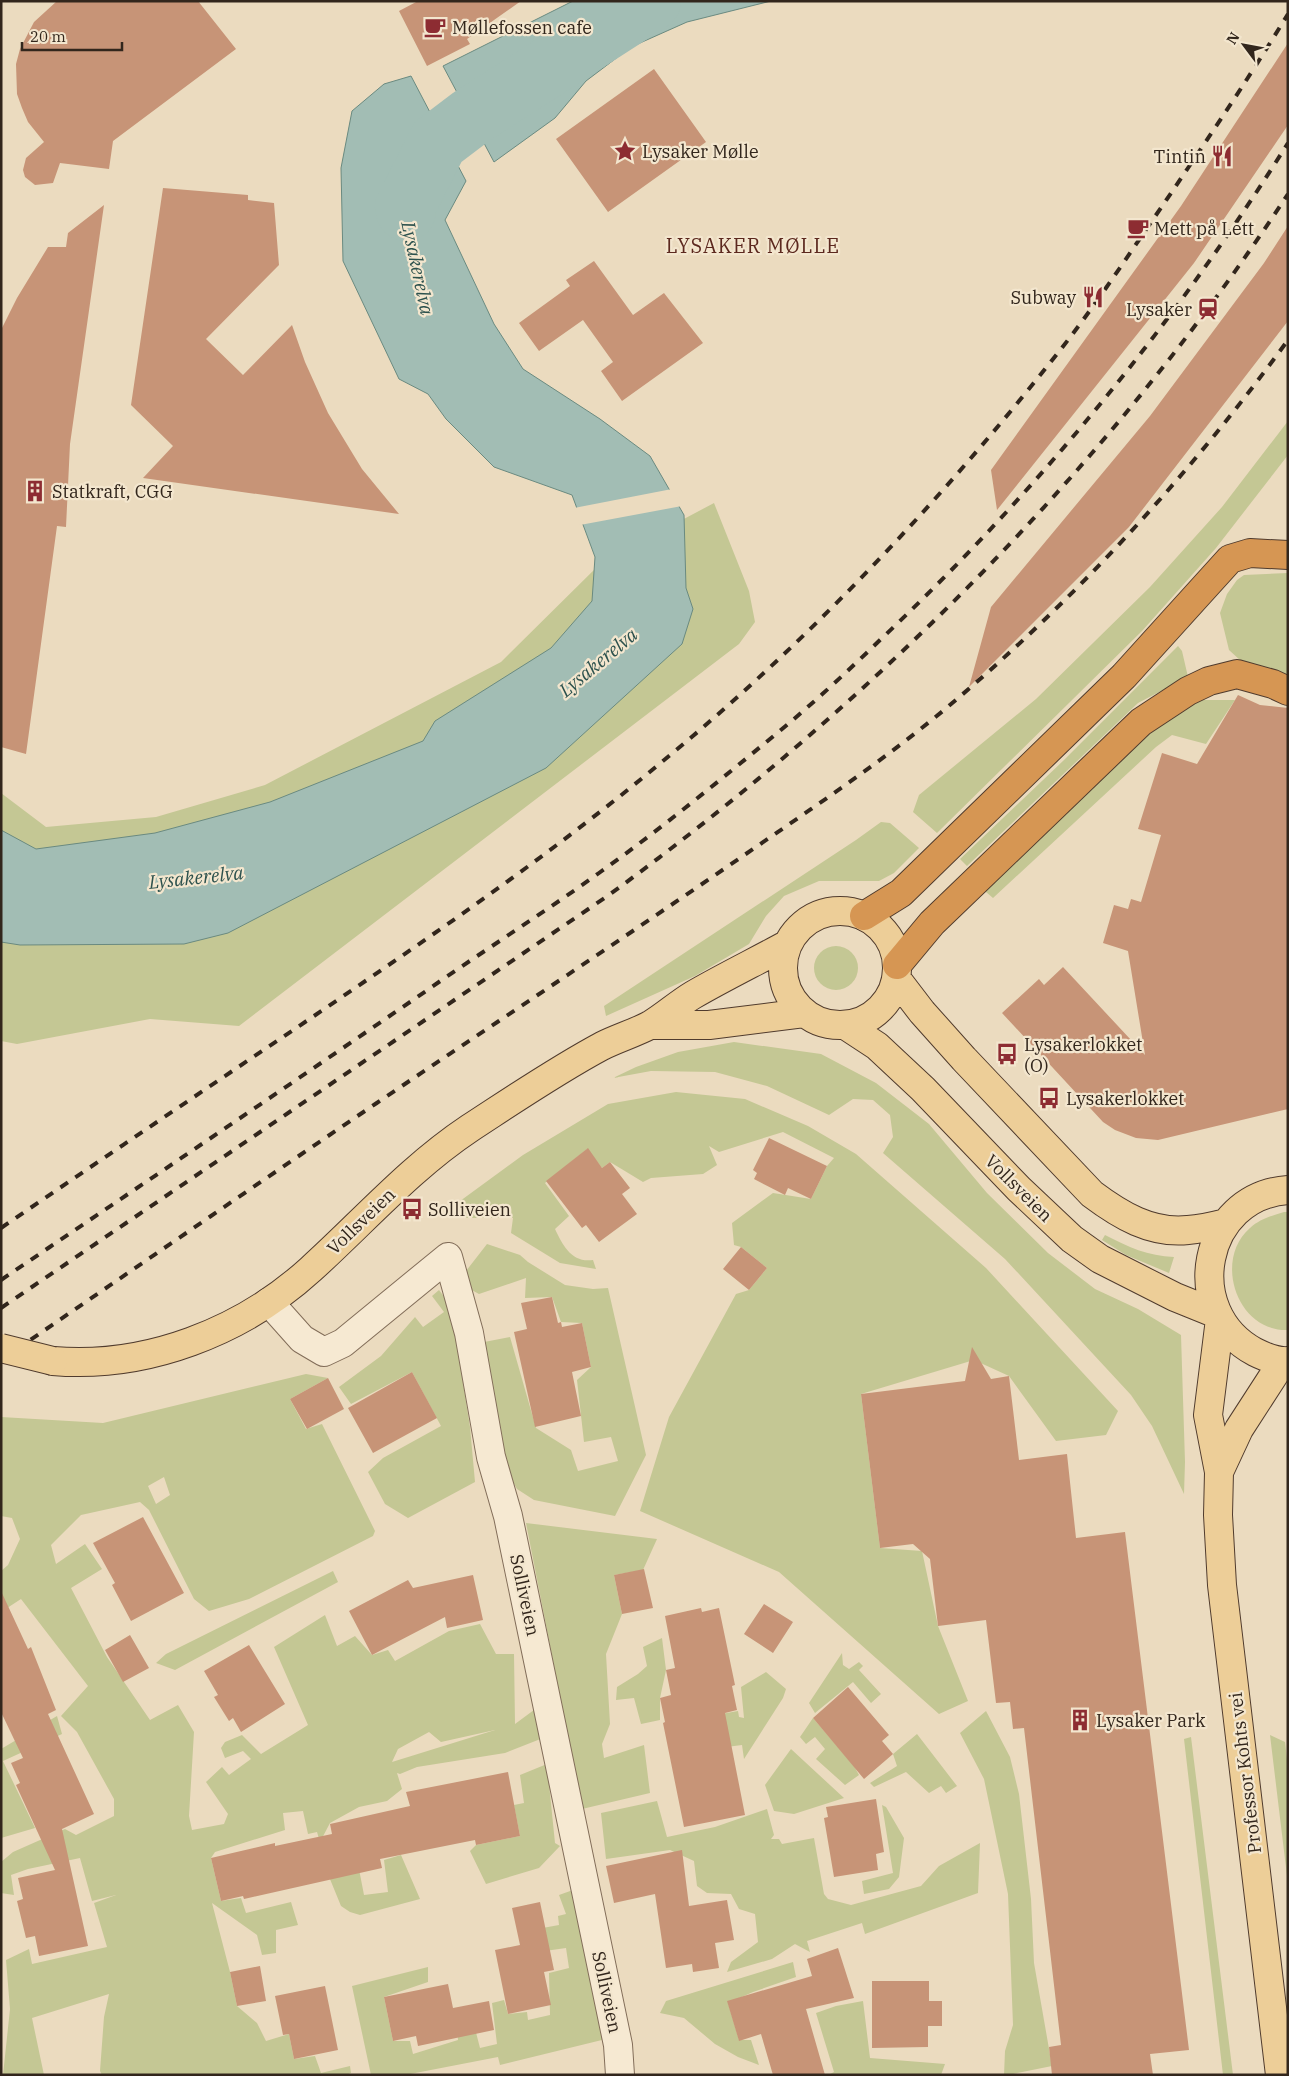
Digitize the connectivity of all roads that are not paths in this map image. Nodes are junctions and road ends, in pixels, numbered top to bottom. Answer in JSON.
{"nodes":[{"id":1,"x":1288,"y":555,"type":"edge"},
{"id":2,"x":1288,"y":691,"type":"edge"},
{"id":3,"x":864,"y":916,"type":"junction"},
{"id":4,"x":788,"y":944,"type":"junction"},
{"id":5,"x":897,"y":971,"type":"junction"},
{"id":6,"x":804,"y":1013,"type":"junction"},
{"id":7,"x":650,"y":1025,"type":"junction"},
{"id":8,"x":846,"y":1025,"type":"junction"},
{"id":9,"x":1288,"y":1190,"type":"edge"},
{"id":10,"x":1226,"y":1223,"type":"junction"},
{"id":11,"x":269,"y":1302,"type":"junction"},
{"id":12,"x":1218,"y":1317,"type":"junction"},
{"id":13,"x":1,"y":1348,"type":"edge"},
{"id":14,"x":1285,"y":1361,"type":"edge"},
{"id":15,"x":1219,"y":1472,"type":"junction"},
{"id":16,"x":620,"y":2075,"type":"edge"},
{"id":17,"x":1280,"y":2075,"type":"edge"}],
"edges":[{"from":1,"to":3,"type":"highway"},
{"from":2,"to":5,"type":"highway"},
{"from":3,"to":4,"type":"main road"},
{"from":3,"to":5,"type":"main road"},
{"from":4,"to":6,"type":"main road"},
{"from":4,"to":7,"type":"main road","name":"Vollsveien"},
{"from":5,"to":8,"type":"main road"},
{"from":5,"to":10,"type":"main road"},
{"from":6,"to":7,"type":"main road","name":"Vollsveien"},
{"from":6,"to":8,"type":"main road"},
{"from":7,"to":11,"type":"main road","name":"Vollsveien"},
{"from":8,"to":12,"type":"main road","name":"Vollsveien"},
{"from":9,"to":10,"type":"main road"},
{"from":10,"to":12,"type":"main road"},
{"from":11,"to":13,"type":"main road","name":"Vollsveien","bridge":true},
{"from":11,"to":16,"type":"street","name":"Solliveien"},
{"from":12,"to":14,"type":"main road"},
{"from":12,"to":15,"type":"main road","name":"Professor Kohts vei"},
{"from":14,"to":15,"type":"main road","name":"Professor Kohts vei"},
{"from":15,"to":17,"type":"main road","name":"Professor Kohts vei"}]}
